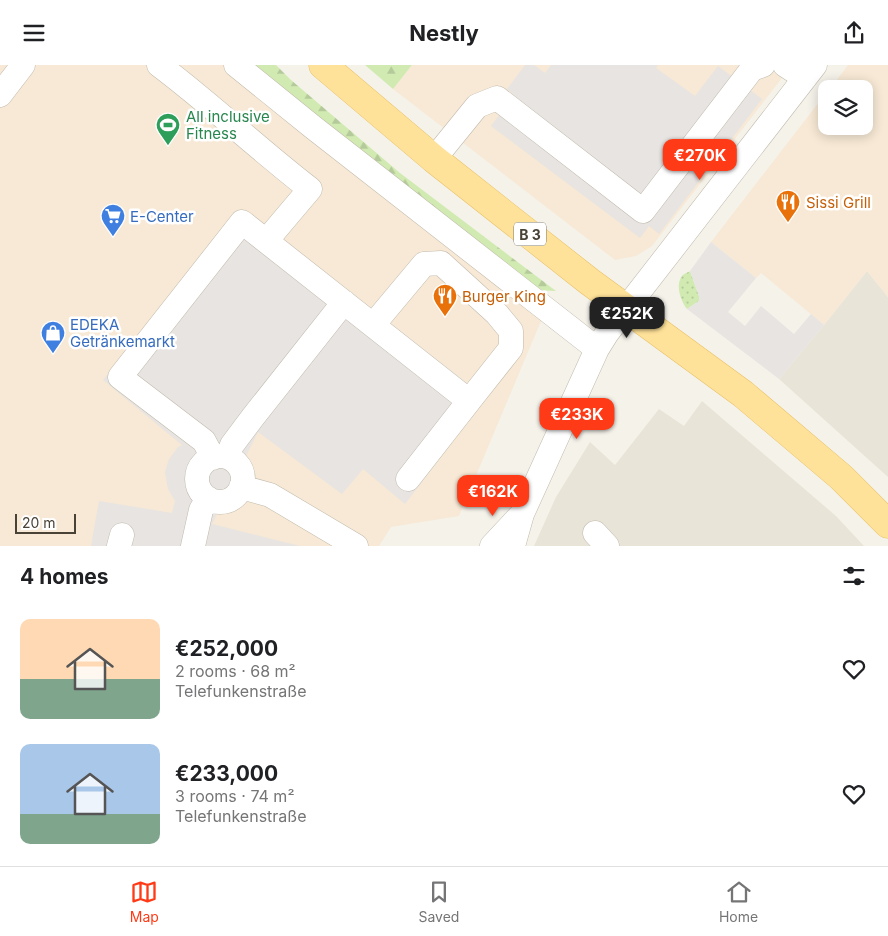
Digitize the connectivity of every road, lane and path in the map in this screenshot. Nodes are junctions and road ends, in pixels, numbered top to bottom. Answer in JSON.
{"nodes":[{"id":1,"x":23,"y":65,"type":"edge"},
{"id":2,"x":159,"y":65,"type":"edge"},
{"id":3,"x":236,"y":65,"type":"edge"},
{"id":4,"x":323,"y":65,"type":"edge"},
{"id":5,"x":763,"y":65,"type":"edge"},
{"id":6,"x":785,"y":65,"type":"edge"},
{"id":7,"x":810,"y":72,"type":"edge"},
{"id":8,"x":0,"y":95,"type":"edge"},
{"id":9,"x":434,"y":159,"type":"junction"},
{"id":10,"x":266,"y":241,"type":"junction"},
{"id":11,"x":344,"y":302,"type":"junction"},
{"id":12,"x":626,"y":308,"type":"junction"},
{"id":13,"x":373,"y":325,"type":"junction"},
{"id":14,"x":597,"y":349,"type":"junction"},
{"id":15,"x":469,"y":401,"type":"junction"},
{"id":16,"x":220,"y":457,"type":"junction"},
{"id":17,"x":408,"y":479,"type":"dead end"},
{"id":18,"x":241,"y":487,"type":"junction"},
{"id":19,"x":208,"y":498,"type":"junction"},
{"id":20,"x":522,"y":514,"type":"junction"},
{"id":21,"x":888,"y":524,"type":"edge"},
{"id":22,"x":193,"y":546,"type":"edge"},
{"id":23,"x":356,"y":546,"type":"edge"},
{"id":24,"x":492,"y":546,"type":"edge"},
{"id":25,"x":513,"y":546,"type":"edge"}],
"edges":[{"from":1,"to":8,"type":"street"},
{"from":2,"to":10,"type":"street"},
{"from":3,"to":14,"type":"street"},
{"from":4,"to":9,"type":"main road","number":"B 3"},
{"from":5,"to":9,"type":"street"},
{"from":6,"to":7,"type":"street"},
{"from":7,"to":12,"type":"street"},
{"from":9,"to":12,"type":"main road","number":"B 3"},
{"from":10,"to":11,"type":"street"},
{"from":10,"to":16,"type":"street"},
{"from":11,"to":13,"type":"street"},
{"from":11,"to":16,"type":"street"},
{"from":12,"to":14,"type":"street"},
{"from":12,"to":21,"type":"main road","number":"B 3"},
{"from":13,"to":15,"type":"street"},
{"from":13,"to":15,"type":"street"},
{"from":14,"to":20,"type":"street"},
{"from":15,"to":17,"type":"street"},
{"from":16,"to":18,"type":"street"},
{"from":16,"to":19,"type":"street"},
{"from":18,"to":19,"type":"street"},
{"from":18,"to":23,"type":"street"},
{"from":19,"to":22,"type":"street"},
{"from":20,"to":24,"type":"street"},
{"from":20,"to":25,"type":"street"}]}
